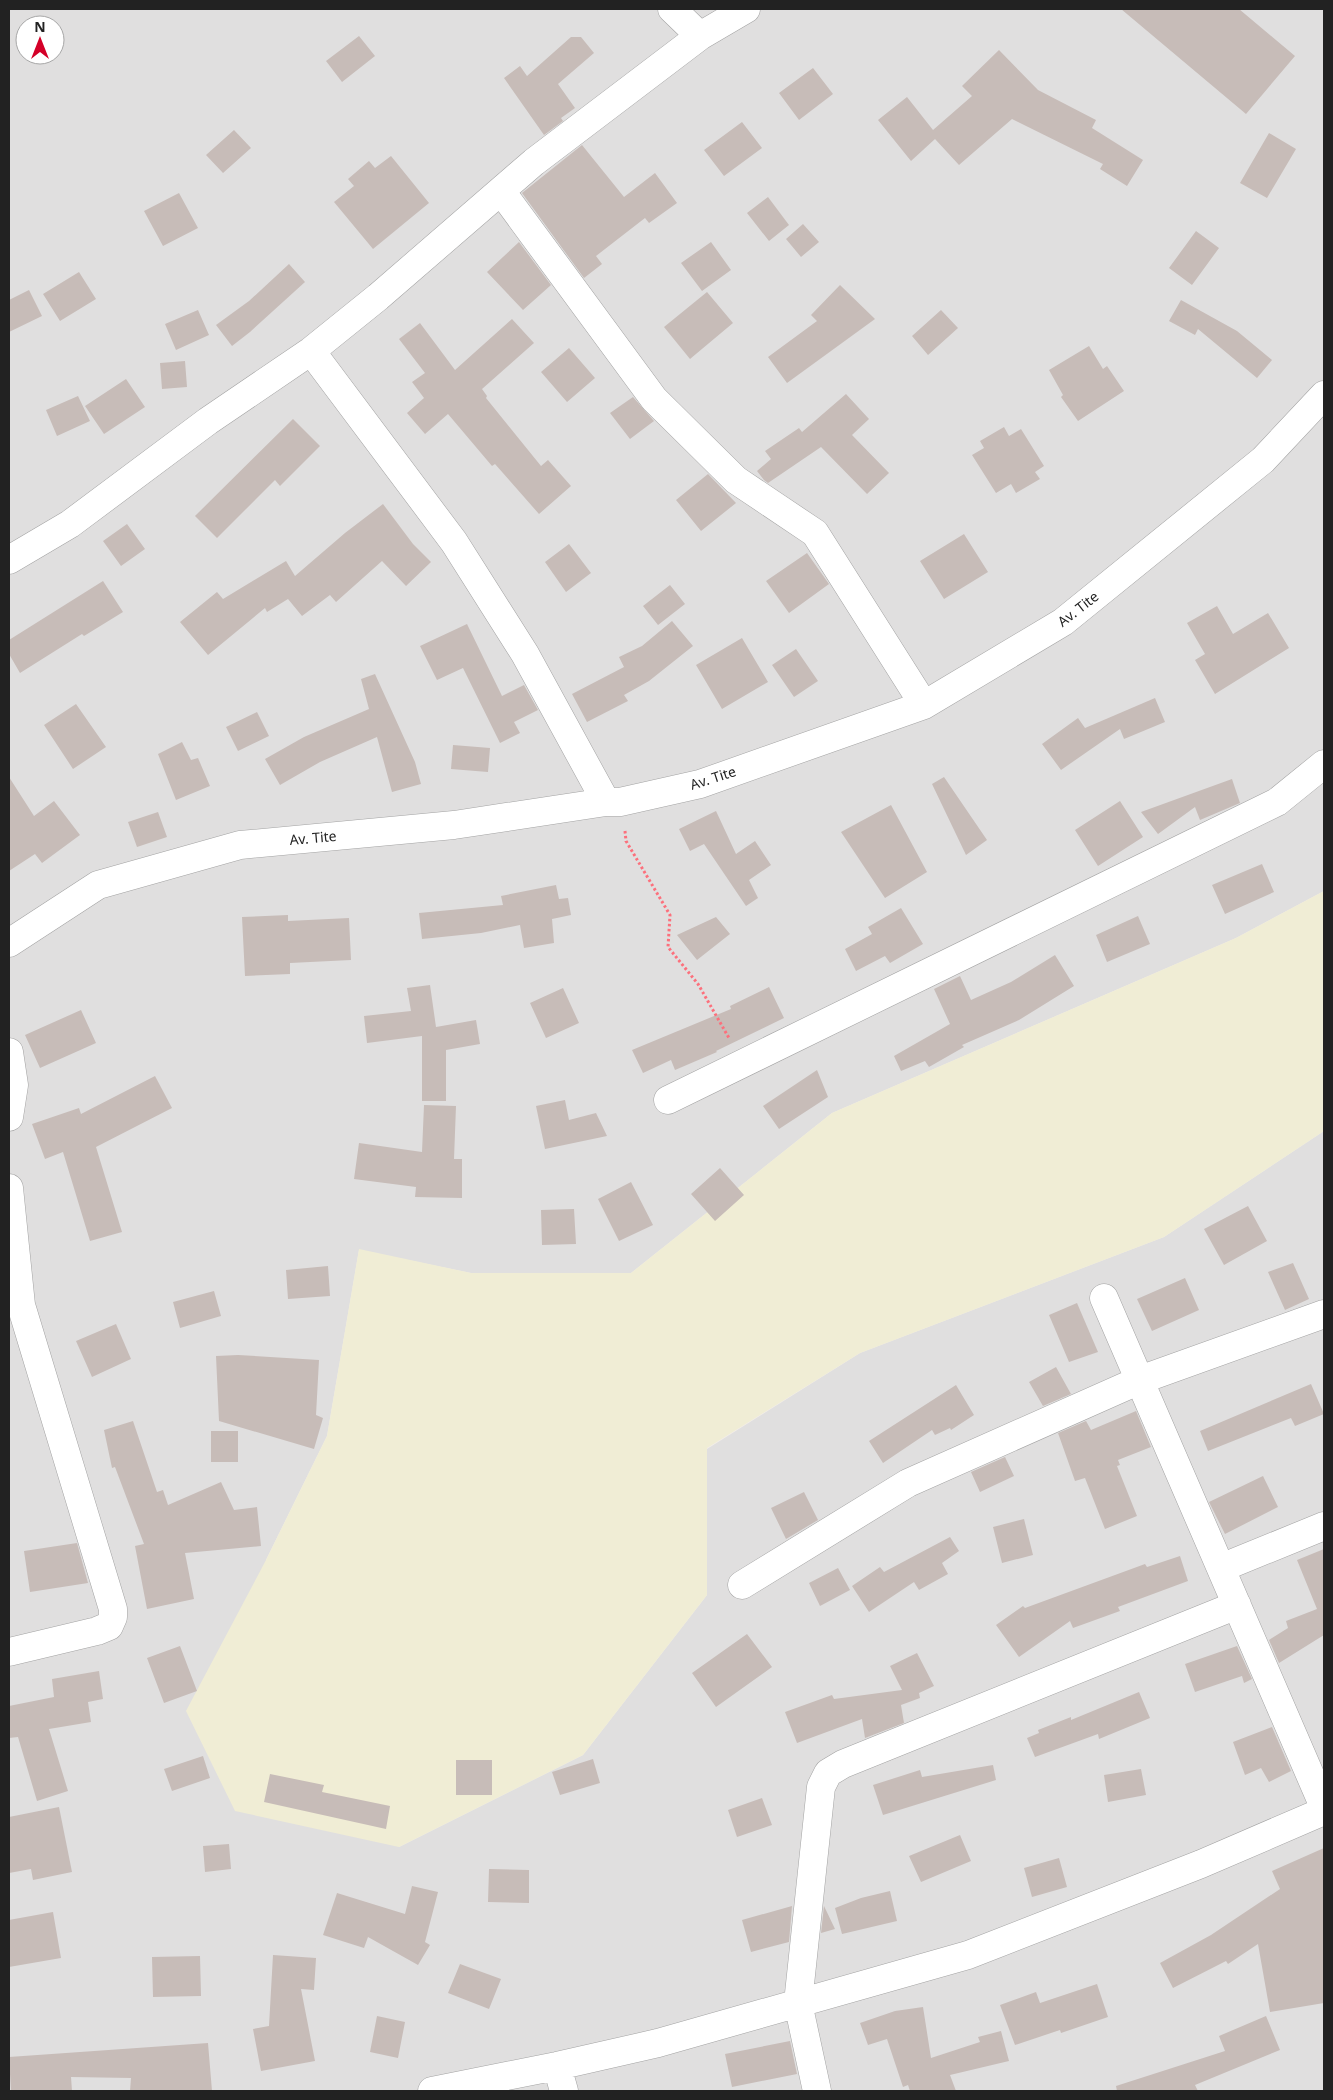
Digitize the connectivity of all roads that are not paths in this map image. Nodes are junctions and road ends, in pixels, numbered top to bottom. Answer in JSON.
{"nodes":[{"id":1,"x":672,"y":9,"type":"edge"},
{"id":2,"x":746,"y":9,"type":"edge"},
{"id":3,"x":700,"y":36,"type":"junction"},
{"id":4,"x":500,"y":192,"type":"junction"},
{"id":5,"x":311,"y":350,"type":"junction"},
{"id":6,"x":1324,"y":395,"type":"edge"},
{"id":7,"x":9,"y":560,"type":"edge"},
{"id":8,"x":924,"y":705,"type":"junction"},
{"id":9,"x":1324,"y":764,"type":"edge"},
{"id":10,"x":613,"y":802,"type":"junction"},
{"id":11,"x":9,"y":943,"type":"edge"},
{"id":12,"x":9,"y":1052,"type":"edge"},
{"id":13,"x":668,"y":1100,"type":"dead end"},
{"id":14,"x":9,"y":1117,"type":"edge"},
{"id":15,"x":9,"y":1188,"type":"edge"},
{"id":16,"x":1104,"y":1298,"type":"dead end"},
{"id":17,"x":1324,"y":1314,"type":"edge"},
{"id":18,"x":1140,"y":1380,"type":"junction"},
{"id":19,"x":1324,"y":1526,"type":"edge"},
{"id":20,"x":1221,"y":1568,"type":"junction"},
{"id":21,"x":742,"y":1585,"type":"dead end"},
{"id":22,"x":1237,"y":1604,"type":"junction"},
{"id":23,"x":9,"y":1652,"type":"edge"},
{"id":24,"x":1324,"y":1807,"type":"edge"},
{"id":25,"x":1324,"y":1811,"type":"edge"},
{"id":26,"x":798,"y":2003,"type":"junction"},
{"id":27,"x":561,"y":2079,"type":"edge"},
{"id":28,"x":432,"y":2091,"type":"edge"},
{"id":29,"x":817,"y":2091,"type":"edge"}],
"edges":[{"from":1,"to":3,"type":"street"},
{"from":2,"to":3,"type":"street"},
{"from":3,"to":4,"type":"street"},
{"from":4,"to":5,"type":"street"},
{"from":4,"to":8,"type":"street"},
{"from":5,"to":7,"type":"street"},
{"from":5,"to":10,"type":"street"},
{"from":6,"to":8,"type":"street","name":"Av. Tite"},
{"from":8,"to":10,"type":"street","name":"Av. Tite"},
{"from":9,"to":13,"type":"street"},
{"from":10,"to":11,"type":"street","name":"Av. Tite"},
{"from":12,"to":14,"type":"street"},
{"from":15,"to":23,"type":"street"},
{"from":16,"to":18,"type":"street"},
{"from":17,"to":18,"type":"street"},
{"from":18,"to":20,"type":"street"},
{"from":18,"to":21,"type":"street"},
{"from":19,"to":20,"type":"street"},
{"from":20,"to":22,"type":"street"},
{"from":22,"to":24,"type":"street"},
{"from":22,"to":26,"type":"street"},
{"from":25,"to":26,"type":"street"},
{"from":26,"to":27,"type":"street"},
{"from":26,"to":29,"type":"street"},
{"from":27,"to":28,"type":"street"}]}
